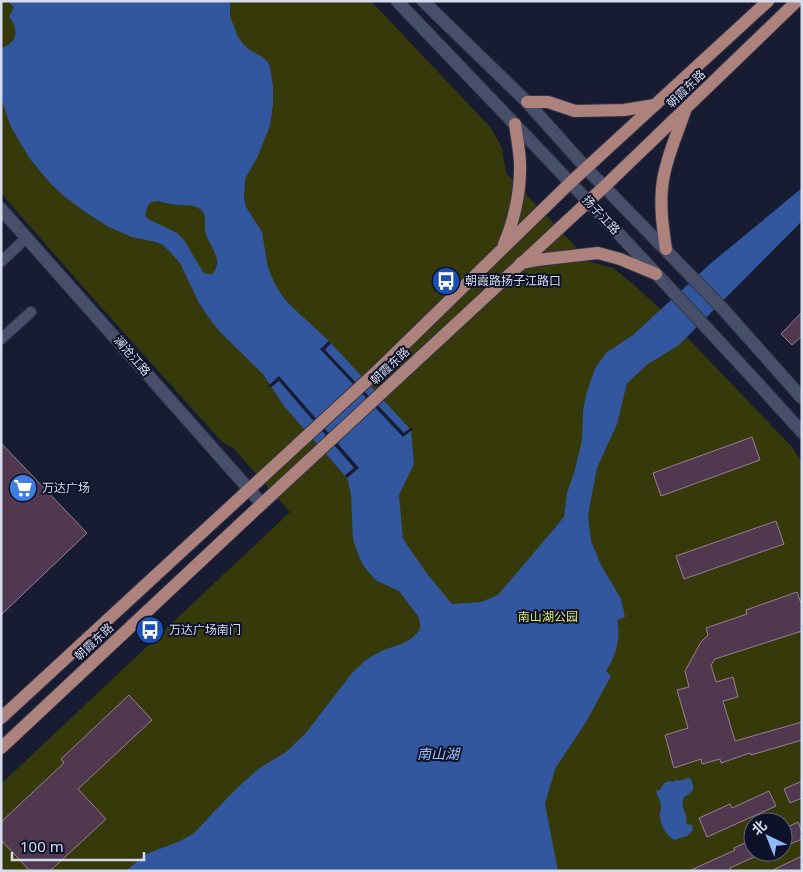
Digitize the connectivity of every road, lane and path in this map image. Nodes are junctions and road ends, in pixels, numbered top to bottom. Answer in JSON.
{"nodes":[{"id":1,"x":397,"y":1,"type":"edge"},
{"id":2,"x":423,"y":1,"type":"edge"},
{"id":3,"x":768,"y":1,"type":"edge"},
{"id":4,"x":797,"y":1,"type":"edge"},
{"id":5,"x":527,"y":102,"type":"junction"},
{"id":6,"x":655,"y":105,"type":"junction"},
{"id":7,"x":687,"y":106,"type":"junction"},
{"id":8,"x":515,"y":124,"type":"junction"},
{"id":9,"x":586,"y":168,"type":"junction"},
{"id":10,"x":570,"y":182,"type":"junction"},
{"id":11,"x":604,"y":186,"type":"junction"},
{"id":12,"x":588,"y":201,"type":"junction"},
{"id":13,"x":1,"y":209,"type":"edge"},
{"id":14,"x":27,"y":237,"type":"junction"},
{"id":15,"x":502,"y":249,"type":"junction"},
{"id":16,"x":666,"y":249,"type":"junction"},
{"id":17,"x":1,"y":262,"type":"edge"},
{"id":18,"x":521,"y":262,"type":"junction"},
{"id":19,"x":656,"y":274,"type":"junction"},
{"id":20,"x":31,"y":312,"type":"dead end"},
{"id":21,"x":1,"y":339,"type":"edge"},
{"id":22,"x":802,"y":398,"type":"edge"},
{"id":23,"x":802,"y":432,"type":"edge"},
{"id":24,"x":250,"y":490,"type":"junction"},
{"id":25,"x":262,"y":504,"type":"junction"},
{"id":26,"x":1,"y":718,"type":"edge"},
{"id":27,"x":1,"y":748,"type":"edge"}],
"edges":[{"from":1,"to":8,"type":"main road","name":"扬子江路"},
{"from":2,"to":5,"type":"main road","name":"扬子江路"},
{"from":3,"to":6,"type":"main road","name":"朝霞东路"},
{"from":4,"to":7,"type":"main road","name":"朝霞东路"},
{"from":5,"to":6,"type":"main road"},
{"from":5,"to":9,"type":"main road","name":"扬子江路"},
{"from":6,"to":9,"type":"main road","name":"朝霞东路"},
{"from":7,"to":11,"type":"main road","name":"朝霞东路"},
{"from":7,"to":16,"type":"main road"},
{"from":8,"to":10,"type":"main road","name":"扬子江路"},
{"from":8,"to":15,"type":"main road"},
{"from":9,"to":10,"type":"main road","name":"朝霞东路"},
{"from":9,"to":11,"type":"main road","name":"扬子江路"},
{"from":10,"to":12,"type":"main road","name":"扬子江路"},
{"from":10,"to":15,"type":"main road","name":"朝霞东路"},
{"from":11,"to":12,"type":"main road","name":"朝霞东路"},
{"from":11,"to":16,"type":"main road","name":"扬子江路"},
{"from":12,"to":18,"type":"main road","name":"朝霞东路"},
{"from":12,"to":19,"type":"main road","name":"扬子江路"},
{"from":13,"to":14,"type":"main road","name":"澜沧江路"},
{"from":14,"to":17,"type":"street"},
{"from":14,"to":24,"type":"main road","name":"澜沧江路"},
{"from":15,"to":24,"type":"main road","name":"朝霞东路"},
{"from":16,"to":22,"type":"main road","name":"扬子江路"},
{"from":18,"to":19,"type":"main road"},
{"from":18,"to":25,"type":"main road","name":"朝霞东路"},
{"from":19,"to":23,"type":"main road","name":"扬子江路"},
{"from":20,"to":21,"type":"street"},
{"from":24,"to":25,"type":"main road","name":"澜沧江路"},
{"from":24,"to":26,"type":"main road","name":"朝霞东路"},
{"from":25,"to":27,"type":"main road","name":"朝霞东路"}]}
